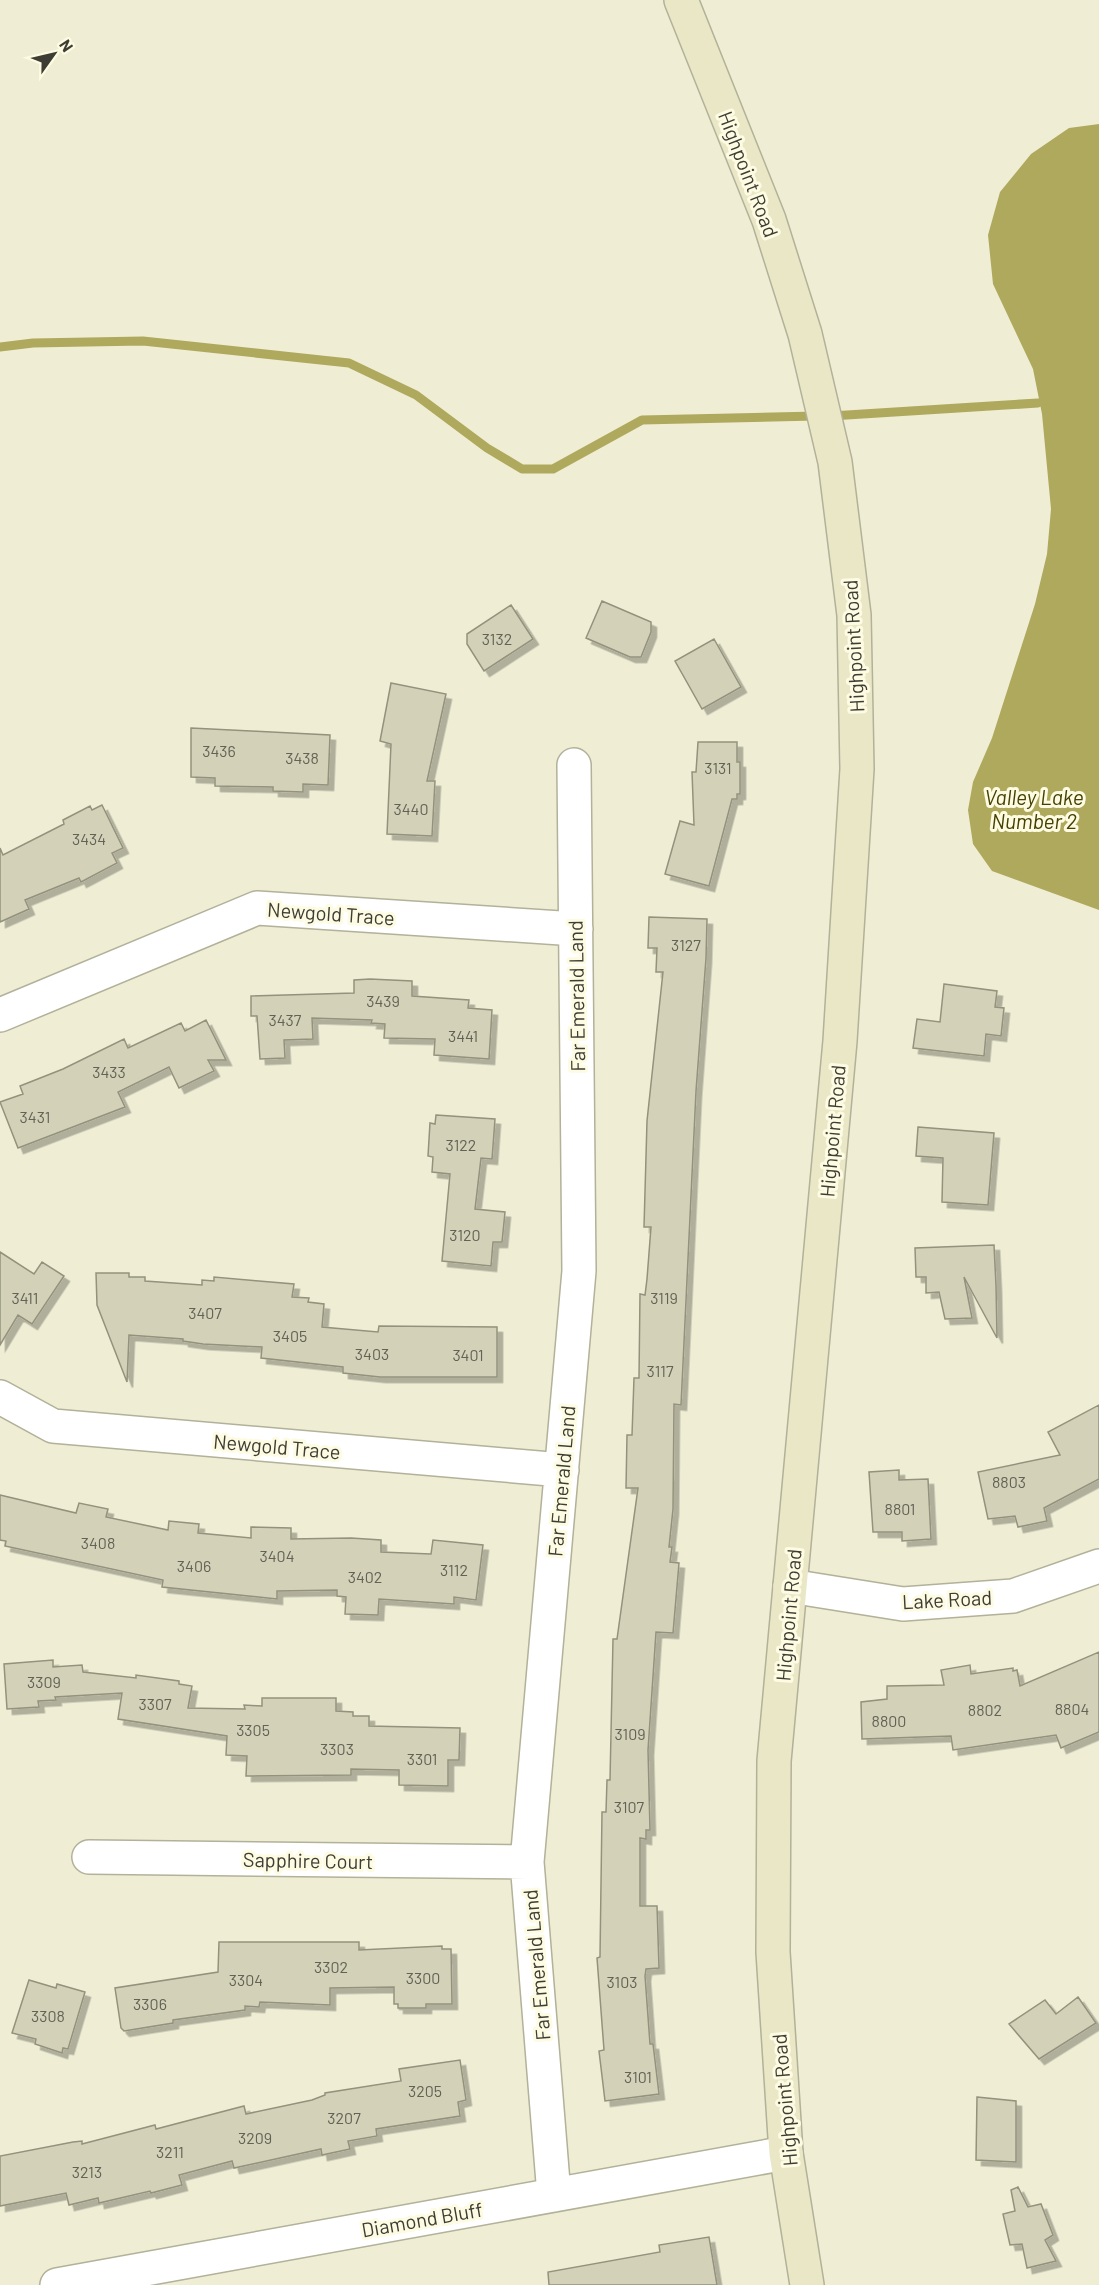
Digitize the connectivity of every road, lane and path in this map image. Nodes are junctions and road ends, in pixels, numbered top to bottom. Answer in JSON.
{"nodes":[{"id":1,"x":681,"y":0,"type":"edge"},
{"id":2,"x":574,"y":765,"type":"dead end"},
{"id":3,"x":576,"y":929,"type":"junction"},
{"id":4,"x":0,"y":1015,"type":"edge"},
{"id":5,"x":0,"y":1397,"type":"edge"},
{"id":6,"x":562,"y":1470,"type":"junction"},
{"id":7,"x":1099,"y":1566,"type":"edge"},
{"id":8,"x":790,"y":1586,"type":"junction"},
{"id":9,"x":89,"y":1857,"type":"dead end"},
{"id":10,"x":527,"y":1862,"type":"junction"},
{"id":11,"x":786,"y":2153,"type":"junction"},
{"id":12,"x":554,"y":2195,"type":"junction"},
{"id":13,"x":57,"y":2285,"type":"edge"},
{"id":14,"x":807,"y":2285,"type":"edge"}],
"edges":[{"from":1,"to":8,"type":"street","name":"Highpoint Road"},
{"from":2,"to":3,"type":"street","name":"Far Emerald Land"},
{"from":3,"to":4,"type":"street","name":"Newgold Trace"},
{"from":3,"to":6,"type":"street","name":"Far Emerald Land"},
{"from":5,"to":6,"type":"street","name":"Newgold Trace"},
{"from":6,"to":10,"type":"street","name":"Far Emerald Land"},
{"from":7,"to":8,"type":"street","name":"Lake Road"},
{"from":8,"to":11,"type":"street","name":"Highpoint Road"},
{"from":9,"to":10,"type":"street","name":"Sapphire Court"},
{"from":10,"to":12,"type":"street","name":"Far Emerald Land"},
{"from":11,"to":12,"type":"street","name":"Diamond Bluff"},
{"from":11,"to":14,"type":"street","name":"Highpoint Road"},
{"from":12,"to":13,"type":"street","name":"Diamond Bluff"}]}
